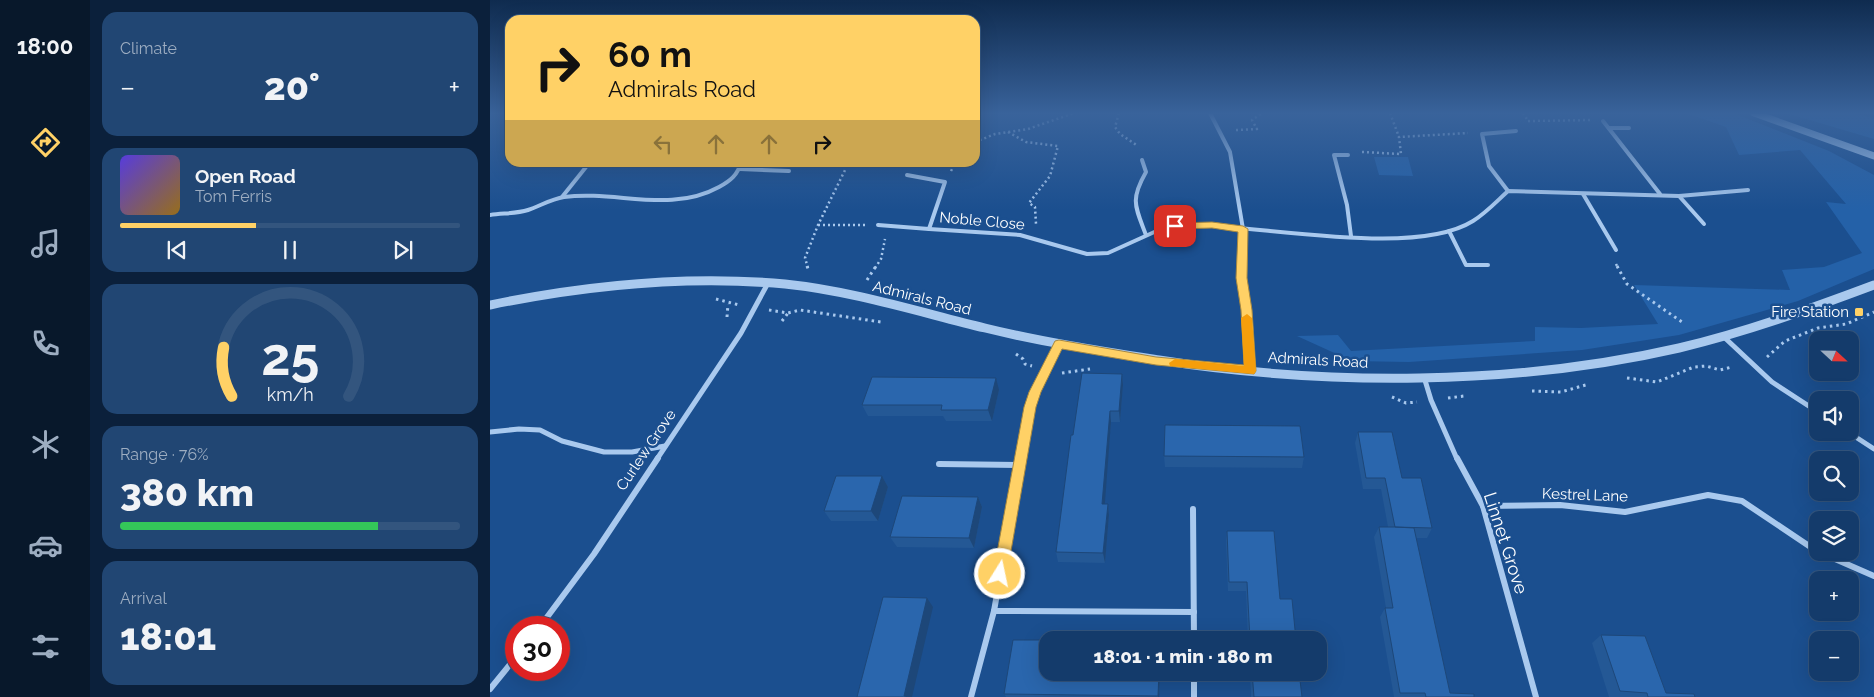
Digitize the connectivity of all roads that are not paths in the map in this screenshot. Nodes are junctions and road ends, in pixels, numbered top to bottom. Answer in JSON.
{"nodes":[{"id":1,"x":1226,"y":146,"type":"edge"},
{"id":2,"x":1483,"y":146,"type":"edge"},
{"id":3,"x":1625,"y":146,"type":"edge"},
{"id":4,"x":1843,"y":146,"type":"edge"},
{"id":5,"x":1348,"y":155,"type":"road end"},
{"id":6,"x":1872,"y":156,"type":"edge"},
{"id":7,"x":1142,"y":160,"type":"road end"},
{"id":8,"x":586,"y":167,"type":"edge"},
{"id":9,"x":740,"y":169,"type":"joint"},
{"id":10,"x":789,"y":171,"type":"dead end"},
{"id":11,"x":907,"y":175,"type":"dead end"},
{"id":12,"x":1748,"y":190,"type":"dead end"},
{"id":13,"x":1508,"y":191,"type":"junction"},
{"id":14,"x":1583,"y":194,"type":"junction"},
{"id":15,"x":1660,"y":194,"type":"junction"},
{"id":16,"x":1679,"y":196,"type":"junction"},
{"id":17,"x":562,"y":197,"type":"junction"},
{"id":18,"x":490,"y":215,"type":"edge"},
{"id":19,"x":1704,"y":224,"type":"dead end"},
{"id":20,"x":878,"y":225,"type":"road end"},
{"id":21,"x":929,"y":229,"type":"junction"},
{"id":22,"x":1243,"y":229,"type":"junction"},
{"id":23,"x":1449,"y":231,"type":"junction"},
{"id":24,"x":1146,"y":235,"type":"junction"},
{"id":25,"x":1351,"y":236,"type":"junction"},
{"id":26,"x":1616,"y":250,"type":"road end"},
{"id":27,"x":1488,"y":265,"type":"dead end"},
{"id":28,"x":768,"y":282,"type":"junction"},
{"id":29,"x":1874,"y":285,"type":"edge"},
{"id":30,"x":490,"y":305,"type":"edge"},
{"id":31,"x":1725,"y":338,"type":"junction"},
{"id":32,"x":1059,"y":344,"type":"junction"},
{"id":33,"x":1250,"y":371,"type":"junction"},
{"id":34,"x":1424,"y":376,"type":"junction"},
{"id":35,"x":1809,"y":406,"type":"edge"},
{"id":36,"x":490,"y":432,"type":"edge"},
{"id":37,"x":1859,"y":439,"type":"edge"},
{"id":38,"x":665,"y":446,"type":"junction"},
{"id":39,"x":1874,"y":449,"type":"edge"},
{"id":40,"x":939,"y":464,"type":"dead end"},
{"id":41,"x":1019,"y":465,"type":"junction"},
{"id":42,"x":1483,"y":506,"type":"junction"},
{"id":43,"x":1193,"y":510,"type":"dead end"},
{"id":44,"x":1809,"y":546,"type":"edge"},
{"id":45,"x":1839,"y":561,"type":"edge"},
{"id":46,"x":1874,"y":576,"type":"edge"},
{"id":47,"x":994,"y":611,"type":"junction"},
{"id":48,"x":1194,"y":612,"type":"junction"},
{"id":49,"x":548,"y":616,"type":"edge"},
{"id":50,"x":1194,"y":631,"type":"edge"},
{"id":51,"x":505,"y":671,"type":"edge"},
{"id":52,"x":1194,"y":681,"type":"edge"},
{"id":53,"x":490,"y":689,"type":"edge"},
{"id":54,"x":971,"y":697,"type":"edge"},
{"id":55,"x":1194,"y":697,"type":"edge"},
{"id":56,"x":1536,"y":697,"type":"edge"}],
"edges":[{"from":1,"to":22,"type":"street"},
{"from":2,"to":13,"type":"street"},
{"from":3,"to":15,"type":"street"},
{"from":4,"to":6,"type":"street"},
{"from":5,"to":25,"type":"street"},
{"from":7,"to":24,"type":"street"},
{"from":8,"to":17,"type":"street"},
{"from":9,"to":10,"type":"street"},
{"from":9,"to":17,"type":"street"},
{"from":11,"to":21,"type":"street","name":"Noble Close"},
{"from":12,"to":16,"type":"street"},
{"from":13,"to":14,"type":"street"},
{"from":13,"to":23,"type":"street","name":"Noble Close"},
{"from":14,"to":15,"type":"street"},
{"from":14,"to":26,"type":"street"},
{"from":15,"to":16,"type":"street"},
{"from":16,"to":19,"type":"street"},
{"from":17,"to":18,"type":"street"},
{"from":20,"to":21,"type":"street","name":"Noble Close"},
{"from":21,"to":24,"type":"street","name":"Noble Close"},
{"from":22,"to":24,"type":"street","name":"Noble Close"},
{"from":22,"to":25,"type":"street","name":"Noble Close"},
{"from":22,"to":33,"type":"street"},
{"from":23,"to":25,"type":"street","name":"Noble Close"},
{"from":23,"to":27,"type":"street"},
{"from":28,"to":30,"type":"street","name":"Admirals Road"},
{"from":28,"to":32,"type":"street","name":"Admirals Road"},
{"from":28,"to":38,"type":"street","name":"Curlew Grove"},
{"from":29,"to":31,"type":"street","name":"Admirals Road"},
{"from":31,"to":34,"type":"street","name":"Admirals Road"},
{"from":31,"to":35,"type":"street"},
{"from":32,"to":33,"type":"street","name":"Admirals Road"},
{"from":32,"to":41,"type":"street"},
{"from":33,"to":34,"type":"street","name":"Admirals Road"},
{"from":34,"to":42,"type":"street","name":"Linnet Grove"},
{"from":36,"to":38,"type":"street"},
{"from":37,"to":39,"type":"street"},
{"from":38,"to":49,"type":"street","name":"Curlew Grove"},
{"from":40,"to":41,"type":"street"},
{"from":41,"to":47,"type":"street"},
{"from":42,"to":44,"type":"street","name":"Kestrel Lane"},
{"from":42,"to":56,"type":"street","name":"Linnet Grove"},
{"from":43,"to":48,"type":"street"},
{"from":45,"to":46,"type":"street","name":"Kestrel Lane"},
{"from":47,"to":48,"type":"street"},
{"from":47,"to":54,"type":"street"},
{"from":48,"to":50,"type":"street"},
{"from":51,"to":53,"type":"street"},
{"from":52,"to":55,"type":"street"}]}
